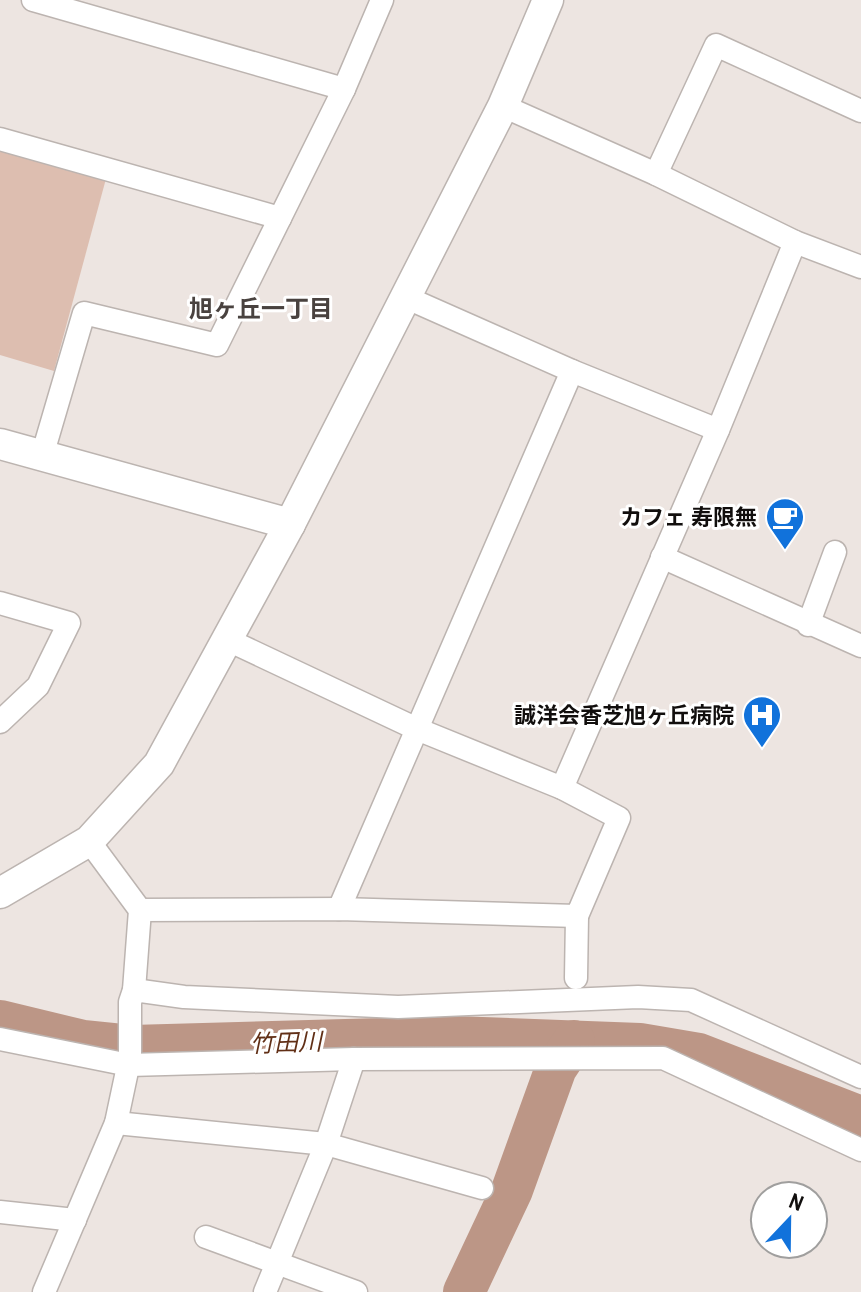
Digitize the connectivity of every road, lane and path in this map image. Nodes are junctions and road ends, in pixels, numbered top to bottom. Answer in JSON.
{"nodes":[{"id":1,"x":33,"y":0,"type":"edge"},
{"id":2,"x":382,"y":0,"type":"edge"},
{"id":3,"x":548,"y":0,"type":"edge"},
{"id":4,"x":344,"y":89,"type":"junction"},
{"id":5,"x":503,"y":106,"type":"junction"},
{"id":6,"x":861,"y":111,"type":"edge"},
{"id":7,"x":0,"y":139,"type":"edge"},
{"id":8,"x":656,"y":174,"type":"junction"},
{"id":9,"x":280,"y":218,"type":"junction"},
{"id":10,"x":795,"y":242,"type":"junction"},
{"id":11,"x":861,"y":267,"type":"edge"},
{"id":12,"x":405,"y":297,"type":"junction"},
{"id":13,"x":572,"y":371,"type":"junction"},
{"id":14,"x":718,"y":430,"type":"junction"},
{"id":15,"x":0,"y":444,"type":"edge"},
{"id":16,"x":42,"y":456,"type":"junction"},
{"id":17,"x":290,"y":524,"type":"junction"},
{"id":18,"x":835,"y":552,"type":"dead end"},
{"id":19,"x":662,"y":557,"type":"junction"},
{"id":20,"x":0,"y":603,"type":"edge"},
{"id":21,"x":808,"y":625,"type":"junction"},
{"id":22,"x":228,"y":640,"type":"junction"},
{"id":23,"x":861,"y":646,"type":"edge"},
{"id":24,"x":0,"y":722,"type":"edge"},
{"id":25,"x":417,"y":729,"type":"junction"},
{"id":26,"x":562,"y":788,"type":"junction"},
{"id":27,"x":89,"y":841,"type":"junction"},
{"id":28,"x":0,"y":893,"type":"edge"},
{"id":29,"x":339,"y":909,"type":"junction"},
{"id":30,"x":140,"y":910,"type":"junction"},
{"id":31,"x":577,"y":916,"type":"junction"},
{"id":32,"x":576,"y":978,"type":"dead end"},
{"id":33,"x":132,"y":996,"type":"junction"},
{"id":34,"x":0,"y":1039,"type":"edge"},
{"id":35,"x":354,"y":1059,"type":"junction"},
{"id":36,"x":130,"y":1061,"type":"junction"},
{"id":37,"x":861,"y":1077,"type":"edge"},
{"id":38,"x":116,"y":1123,"type":"junction"},
{"id":39,"x":326,"y":1144,"type":"junction"},
{"id":40,"x":861,"y":1150,"type":"edge"},
{"id":41,"x":482,"y":1188,"type":"dead end"},
{"id":42,"x":0,"y":1212,"type":"edge"},
{"id":43,"x":75,"y":1220,"type":"junction"},
{"id":44,"x":206,"y":1237,"type":"dead end"},
{"id":45,"x":277,"y":1262,"type":"junction"},
{"id":46,"x":44,"y":1292,"type":"edge"},
{"id":47,"x":265,"y":1292,"type":"edge"},
{"id":48,"x":356,"y":1292,"type":"edge"}],
"edges":[{"from":1,"to":4,"type":"street"},
{"from":2,"to":4,"type":"street"},
{"from":3,"to":5,"type":"street"},
{"from":4,"to":9,"type":"street"},
{"from":5,"to":8,"type":"street"},
{"from":5,"to":12,"type":"street"},
{"from":6,"to":8,"type":"street"},
{"from":7,"to":9,"type":"street"},
{"from":8,"to":10,"type":"street"},
{"from":9,"to":16,"type":"street"},
{"from":10,"to":11,"type":"street"},
{"from":10,"to":14,"type":"street"},
{"from":12,"to":13,"type":"street"},
{"from":12,"to":17,"type":"street"},
{"from":13,"to":14,"type":"street"},
{"from":13,"to":25,"type":"street"},
{"from":14,"to":19,"type":"street"},
{"from":15,"to":16,"type":"street"},
{"from":16,"to":17,"type":"street"},
{"from":17,"to":22,"type":"street"},
{"from":18,"to":21,"type":"street"},
{"from":19,"to":21,"type":"street"},
{"from":19,"to":26,"type":"street"},
{"from":20,"to":24,"type":"street"},
{"from":21,"to":23,"type":"street"},
{"from":22,"to":25,"type":"street"},
{"from":22,"to":27,"type":"street"},
{"from":25,"to":26,"type":"street"},
{"from":25,"to":29,"type":"street"},
{"from":26,"to":31,"type":"street"},
{"from":27,"to":28,"type":"street"},
{"from":27,"to":30,"type":"street"},
{"from":29,"to":30,"type":"street"},
{"from":29,"to":31,"type":"street"},
{"from":30,"to":33,"type":"street"},
{"from":31,"to":32,"type":"street"},
{"from":33,"to":36,"type":"street"},
{"from":33,"to":37,"type":"street"},
{"from":34,"to":36,"type":"street"},
{"from":35,"to":36,"type":"street"},
{"from":35,"to":39,"type":"street"},
{"from":35,"to":40,"type":"street"},
{"from":36,"to":38,"type":"street"},
{"from":38,"to":39,"type":"street"},
{"from":38,"to":43,"type":"street"},
{"from":39,"to":41,"type":"street"},
{"from":39,"to":45,"type":"street"},
{"from":42,"to":43,"type":"street"},
{"from":43,"to":46,"type":"street"},
{"from":44,"to":45,"type":"street"},
{"from":45,"to":47,"type":"street"},
{"from":45,"to":48,"type":"street"}]}
